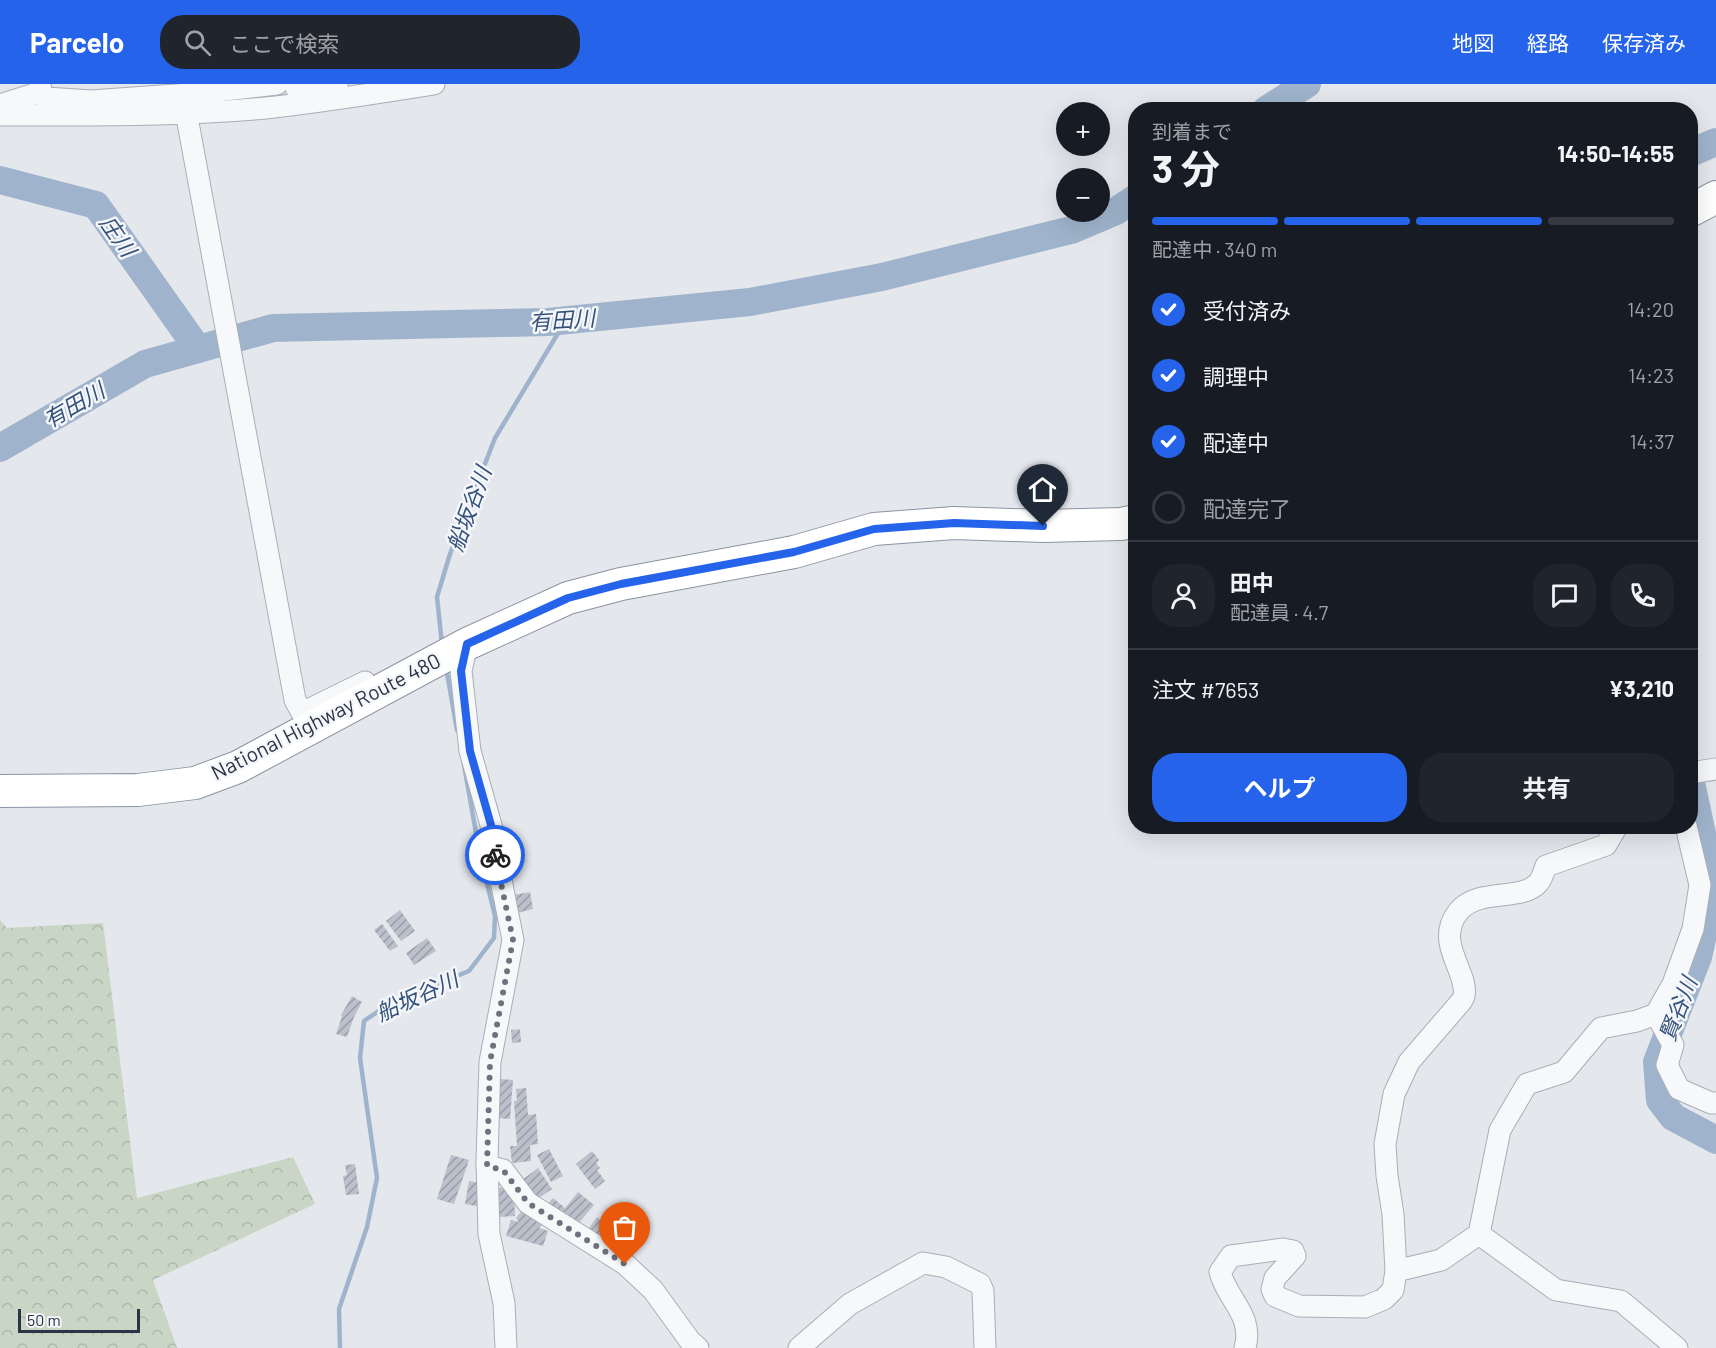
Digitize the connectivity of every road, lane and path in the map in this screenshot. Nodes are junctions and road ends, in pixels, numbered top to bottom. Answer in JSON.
{"nodes":[{"id":1,"x":277,"y":84,"type":"edge"},
{"id":2,"x":295,"y":84,"type":"edge"},
{"id":3,"x":434,"y":84,"type":"edge"},
{"id":4,"x":40,"y":88,"type":"edge"},
{"id":5,"x":364,"y":95,"type":"junction"},
{"id":6,"x":0,"y":105,"type":"edge"},
{"id":7,"x":0,"y":115,"type":"edge"},
{"id":8,"x":187,"y":119,"type":"junction"},
{"id":9,"x":1716,"y":197,"type":"edge"},
{"id":10,"x":1698,"y":207,"type":"edge"},
{"id":11,"x":1128,"y":523,"type":"edge"},
{"id":12,"x":467,"y":644,"type":"junction"},
{"id":13,"x":393,"y":684,"type":"junction"},
{"id":14,"x":1716,"y":769,"type":"edge"},
{"id":15,"x":1698,"y":772,"type":"edge"},
{"id":16,"x":0,"y":791,"type":"edge"},
{"id":17,"x":1612,"y":834,"type":"edge"},
{"id":18,"x":1688,"y":834,"type":"edge"},
{"id":19,"x":1656,"y":1014,"type":"junction"},
{"id":20,"x":1716,"y":1103,"type":"edge"},
{"id":21,"x":487,"y":1166,"type":"junction"},
{"id":22,"x":1479,"y":1234,"type":"junction"},
{"id":23,"x":1396,"y":1271,"type":"junction"},
{"id":24,"x":506,"y":1348,"type":"edge"},
{"id":25,"x":698,"y":1348,"type":"edge"},
{"id":26,"x":799,"y":1348,"type":"edge"},
{"id":27,"x":985,"y":1348,"type":"edge"},
{"id":28,"x":1245,"y":1348,"type":"edge"},
{"id":29,"x":1677,"y":1348,"type":"edge"}],
"edges":[{"from":1,"to":4,"type":"street"},
{"from":2,"to":5,"type":"street"},
{"from":3,"to":5,"type":"street"},
{"from":4,"to":6,"type":"street"},
{"from":5,"to":8,"type":"street"},
{"from":7,"to":8,"type":"street"},
{"from":8,"to":13,"type":"street"},
{"from":9,"to":10,"type":"highway"},
{"from":11,"to":12,"type":"highway","name":"National Highway Route 480"},
{"from":12,"to":13,"type":"highway","name":"National Highway Route 480"},
{"from":12,"to":21,"type":"street"},
{"from":13,"to":16,"type":"highway","name":"National Highway Route 480"},
{"from":14,"to":15,"type":"street"},
{"from":17,"to":23,"type":"street"},
{"from":18,"to":19,"type":"street"},
{"from":19,"to":20,"type":"street"},
{"from":19,"to":22,"type":"street"},
{"from":21,"to":24,"type":"street"},
{"from":21,"to":25,"type":"street"},
{"from":22,"to":23,"type":"street"},
{"from":22,"to":29,"type":"street"},
{"from":23,"to":28,"type":"street"},
{"from":26,"to":27,"type":"street"}]}
